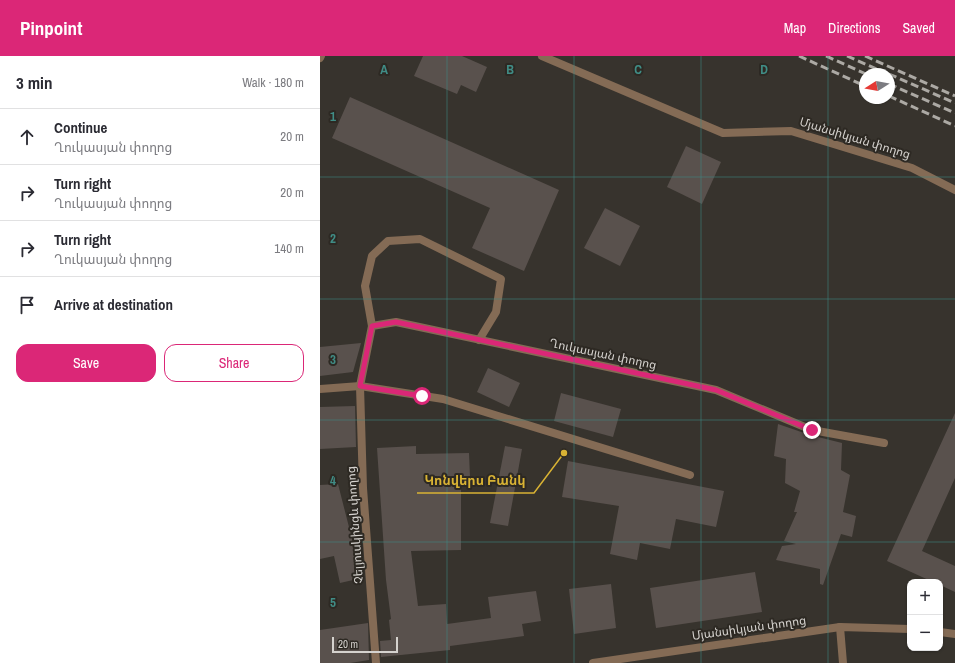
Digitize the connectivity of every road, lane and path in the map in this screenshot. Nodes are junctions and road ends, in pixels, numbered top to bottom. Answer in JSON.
{"nodes":[{"id":1,"x":542,"y":56,"type":"edge"},
{"id":2,"x":955,"y":190,"type":"edge"},
{"id":3,"x":372,"y":326,"type":"junction"},
{"id":4,"x":480,"y":340,"type":"junction"},
{"id":5,"x":360,"y":386,"type":"junction"},
{"id":6,"x":320,"y":390,"type":"edge"},
{"id":7,"x":884,"y":443,"type":"dead end"},
{"id":8,"x":690,"y":475,"type":"dead end"},
{"id":9,"x":840,"y":627,"type":"junction"},
{"id":10,"x":907,"y":630,"type":"edge"},
{"id":11,"x":943,"y":632,"type":"edge"},
{"id":12,"x":955,"y":634,"type":"edge"},
{"id":13,"x":376,"y":663,"type":"edge"},
{"id":14,"x":593,"y":663,"type":"edge"},
{"id":15,"x":843,"y":663,"type":"edge"}],
"edges":[{"from":1,"to":2,"type":"street","name":"Մյանսիկյան փողոց"},
{"from":3,"to":4,"type":"street","name":"Ղուկասյան փողոց"},
{"from":3,"to":4,"type":"street"},
{"from":3,"to":5,"type":"street"},
{"from":4,"to":7,"type":"street","name":"Ղուկասյան փողոց"},
{"from":5,"to":6,"type":"street"},
{"from":5,"to":8,"type":"street"},
{"from":5,"to":13,"type":"street","name":"Չելյուսկինցև փողոց"},
{"from":9,"to":10,"type":"street","name":"Մյանսիկյան փողոց"},
{"from":9,"to":14,"type":"street","name":"Մյանսիկյան փողոց"},
{"from":9,"to":15,"type":"street"},
{"from":11,"to":12,"type":"street"}]}
